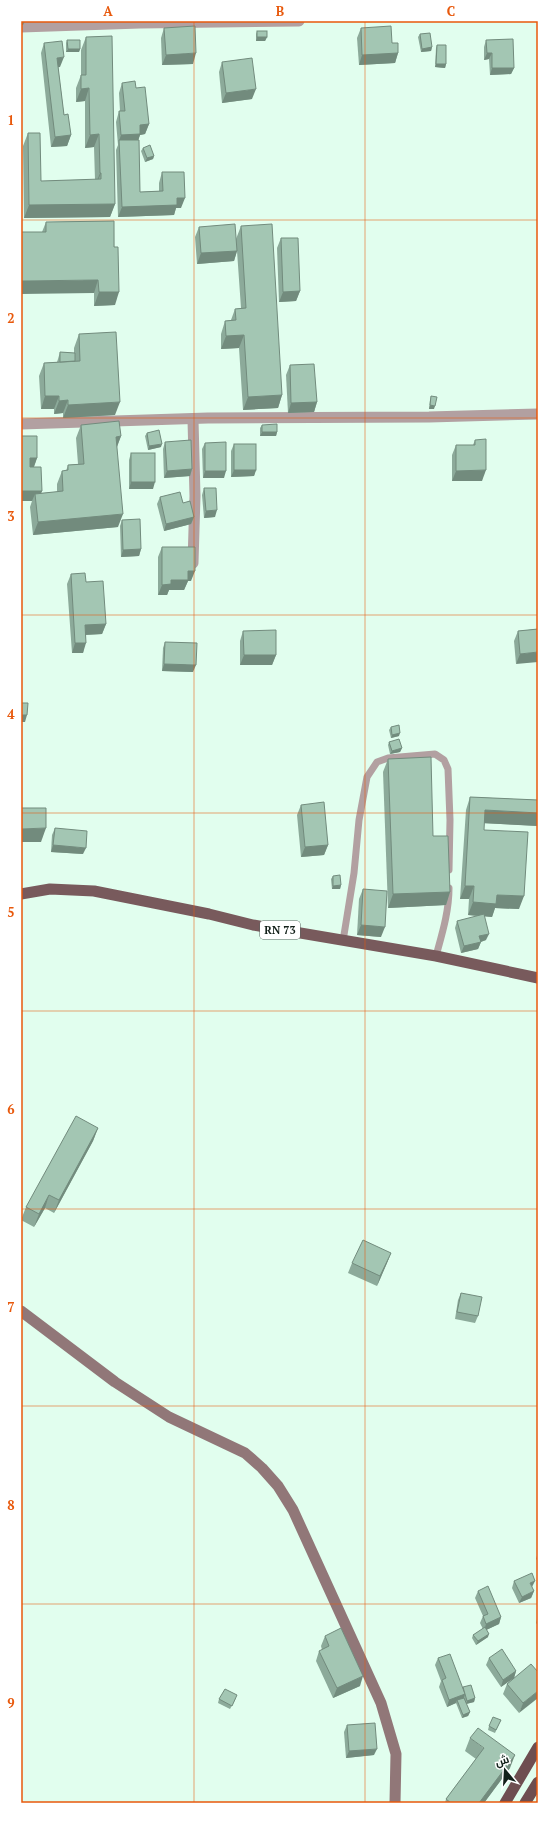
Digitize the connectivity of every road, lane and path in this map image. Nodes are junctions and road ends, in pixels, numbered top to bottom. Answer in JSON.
{"nodes":[{"id":1,"x":299,"y":21,"type":"edge"},
{"id":2,"x":21,"y":27,"type":"edge"},
{"id":3,"x":538,"y":414,"type":"edge"},
{"id":4,"x":193,"y":420,"type":"junction"},
{"id":5,"x":21,"y":424,"type":"edge"},
{"id":6,"x":193,"y":573,"type":"edge"},
{"id":7,"x":21,"y":894,"type":"edge"},
{"id":8,"x":343,"y":941,"type":"junction"},
{"id":9,"x":436,"y":956,"type":"junction"},
{"id":10,"x":538,"y":978,"type":"edge"},
{"id":11,"x":21,"y":1311,"type":"edge"},
{"id":12,"x":538,"y":1747,"type":"edge"},
{"id":13,"x":538,"y":1782,"type":"edge"},
{"id":14,"x":395,"y":1803,"type":"edge"},
{"id":15,"x":505,"y":1803,"type":"edge"},
{"id":16,"x":525,"y":1803,"type":"edge"}],
"edges":[{"from":1,"to":2,"type":"street"},
{"from":3,"to":4,"type":"street"},
{"from":4,"to":5,"type":"street"},
{"from":4,"to":6,"type":"street"},
{"from":7,"to":8,"type":"main road","number":"RN 73"},
{"from":8,"to":9,"type":"main road","number":"RN 73"},
{"from":8,"to":9,"type":"lane"},
{"from":9,"to":10,"type":"main road","number":"RN 73"},
{"from":11,"to":14,"type":"main road"},
{"from":12,"to":15,"type":"highway"},
{"from":13,"to":16,"type":"highway"}]}
